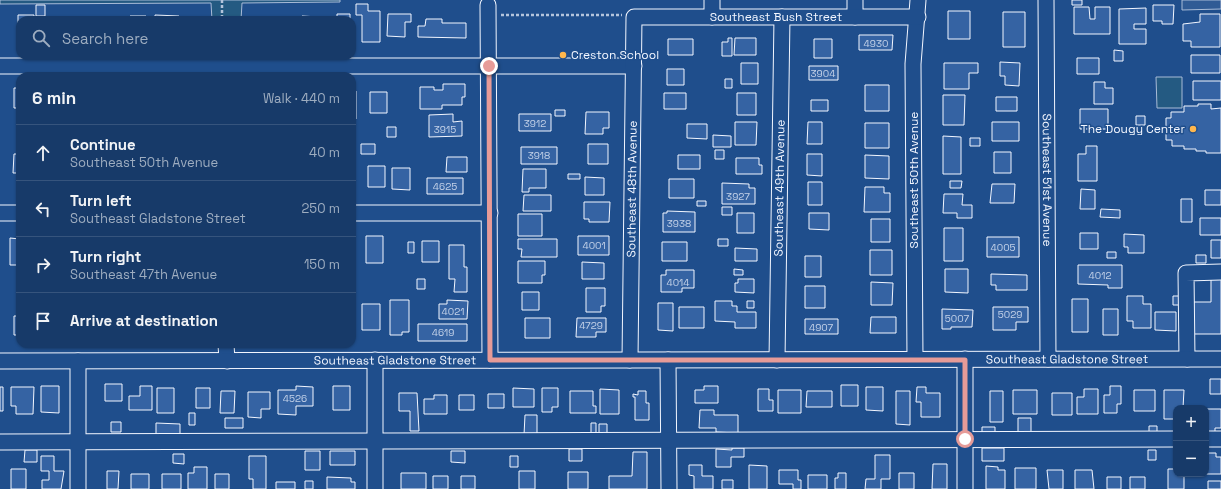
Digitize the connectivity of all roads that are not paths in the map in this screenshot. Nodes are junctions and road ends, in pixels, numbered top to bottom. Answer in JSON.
{"nodes":[{"id":1,"x":712,"y":0,"type":"edge"},
{"id":2,"x":855,"y":0,"type":"edge"},
{"id":3,"x":918,"y":0,"type":"edge"},
{"id":4,"x":1046,"y":0,"type":"edge"},
{"id":5,"x":488,"y":10,"type":"road end"},
{"id":6,"x":634,"y":17,"type":"joint"},
{"id":7,"x":712,"y":17,"type":"junction"},
{"id":8,"x":782,"y":17,"type":"junction"},
{"id":9,"x":855,"y":17,"type":"junction"},
{"id":10,"x":918,"y":17,"type":"junction"},
{"id":11,"x":0,"y":66,"type":"edge"},
{"id":12,"x":489,"y":66,"type":"junction"},
{"id":13,"x":634,"y":66,"type":"junction"},
{"id":14,"x":222,"y":71,"type":"edge"},
{"id":15,"x":0,"y":213,"type":"edge"},
{"id":16,"x":16,"y":213,"type":"edge"},
{"id":17,"x":356,"y":213,"type":"edge"},
{"id":18,"x":490,"y":213,"type":"junction"},
{"id":19,"x":1221,"y":272,"type":"edge"},
{"id":20,"x":226,"y":348,"type":"edge"},
{"id":21,"x":1048,"y":359,"type":"junction"},
{"id":22,"x":1187,"y":359,"type":"junction"},
{"id":23,"x":1221,"y":359,"type":"edge"},
{"id":24,"x":227,"y":360,"type":"junction"},
{"id":25,"x":375,"y":360,"type":"junction"},
{"id":26,"x":490,"y":360,"type":"junction"},
{"id":27,"x":630,"y":360,"type":"junction"},
{"id":28,"x":668,"y":360,"type":"junction"},
{"id":29,"x":777,"y":360,"type":"junction"},
{"id":30,"x":915,"y":360,"type":"junction"},
{"id":31,"x":965,"y":360,"type":"junction"},
{"id":32,"x":0,"y":361,"type":"edge"},
{"id":33,"x":78,"y":361,"type":"junction"},
{"id":34,"x":965,"y":439,"type":"junction"},
{"id":35,"x":1173,"y":439,"type":"edge"},
{"id":36,"x":1209,"y":439,"type":"edge"},
{"id":37,"x":1221,"y":439,"type":"edge"},
{"id":38,"x":669,"y":440,"type":"junction"},
{"id":39,"x":375,"y":441,"type":"junction"},
{"id":40,"x":0,"y":442,"type":"edge"},
{"id":41,"x":78,"y":442,"type":"junction"},
{"id":42,"x":78,"y":489,"type":"edge"},
{"id":43,"x":375,"y":489,"type":"edge"},
{"id":44,"x":669,"y":489,"type":"edge"},
{"id":45,"x":965,"y":489,"type":"edge"}],
"edges":[{"from":1,"to":7,"type":"street"},
{"from":2,"to":9,"type":"street"},
{"from":3,"to":10,"type":"street","name":"Southeast 50th Avenue"},
{"from":4,"to":21,"type":"street","name":"Southeast 51st Avenue"},
{"from":5,"to":12,"type":"street"},
{"from":6,"to":7,"type":"street","name":"Southeast Bush Street"},
{"from":6,"to":13,"type":"street","name":"Southeast 48th Avenue"},
{"from":7,"to":8,"type":"street","name":"Southeast Bush Street"},
{"from":8,"to":9,"type":"street","name":"Southeast Bush Street"},
{"from":8,"to":29,"type":"street","name":"Southeast 49th Avenue"},
{"from":9,"to":10,"type":"street","name":"Southeast Bush Street"},
{"from":10,"to":30,"type":"street","name":"Southeast 50th Avenue"},
{"from":11,"to":14,"type":"street"},
{"from":12,"to":13,"type":"street"},
{"from":12,"to":14,"type":"street"},
{"from":12,"to":18,"type":"street"},
{"from":13,"to":27,"type":"street","name":"Southeast 48th Avenue"},
{"from":15,"to":16,"type":"street"},
{"from":17,"to":18,"type":"street"},
{"from":18,"to":26,"type":"street"},
{"from":19,"to":22,"type":"street"},
{"from":20,"to":24,"type":"street"},
{"from":21,"to":22,"type":"street","name":"Southeast Gladstone Street"},
{"from":21,"to":31,"type":"street","name":"Southeast Gladstone Street"},
{"from":22,"to":23,"type":"street","name":"Southeast Gladstone Street"},
{"from":24,"to":25,"type":"street","name":"Southeast Gladstone Street"},
{"from":24,"to":33,"type":"street","name":"Southeast Gladstone Street"},
{"from":25,"to":26,"type":"street","name":"Southeast Gladstone Street"},
{"from":25,"to":39,"type":"street"},
{"from":26,"to":27,"type":"street","name":"Southeast Gladstone Street"},
{"from":27,"to":28,"type":"street","name":"Southeast Gladstone Street"},
{"from":28,"to":29,"type":"street","name":"Southeast Gladstone Street"},
{"from":28,"to":38,"type":"street"},
{"from":29,"to":30,"type":"street","name":"Southeast Gladstone Street"},
{"from":30,"to":31,"type":"street","name":"Southeast Gladstone Street"},
{"from":31,"to":34,"type":"street"},
{"from":32,"to":33,"type":"street","name":"Southeast Gladstone Street"},
{"from":33,"to":41,"type":"street"},
{"from":34,"to":35,"type":"street"},
{"from":34,"to":38,"type":"street"},
{"from":34,"to":45,"type":"street"},
{"from":36,"to":37,"type":"street"},
{"from":38,"to":39,"type":"street"},
{"from":38,"to":44,"type":"street"},
{"from":39,"to":41,"type":"street"},
{"from":39,"to":43,"type":"street"},
{"from":40,"to":41,"type":"street"},
{"from":41,"to":42,"type":"street"}]}
